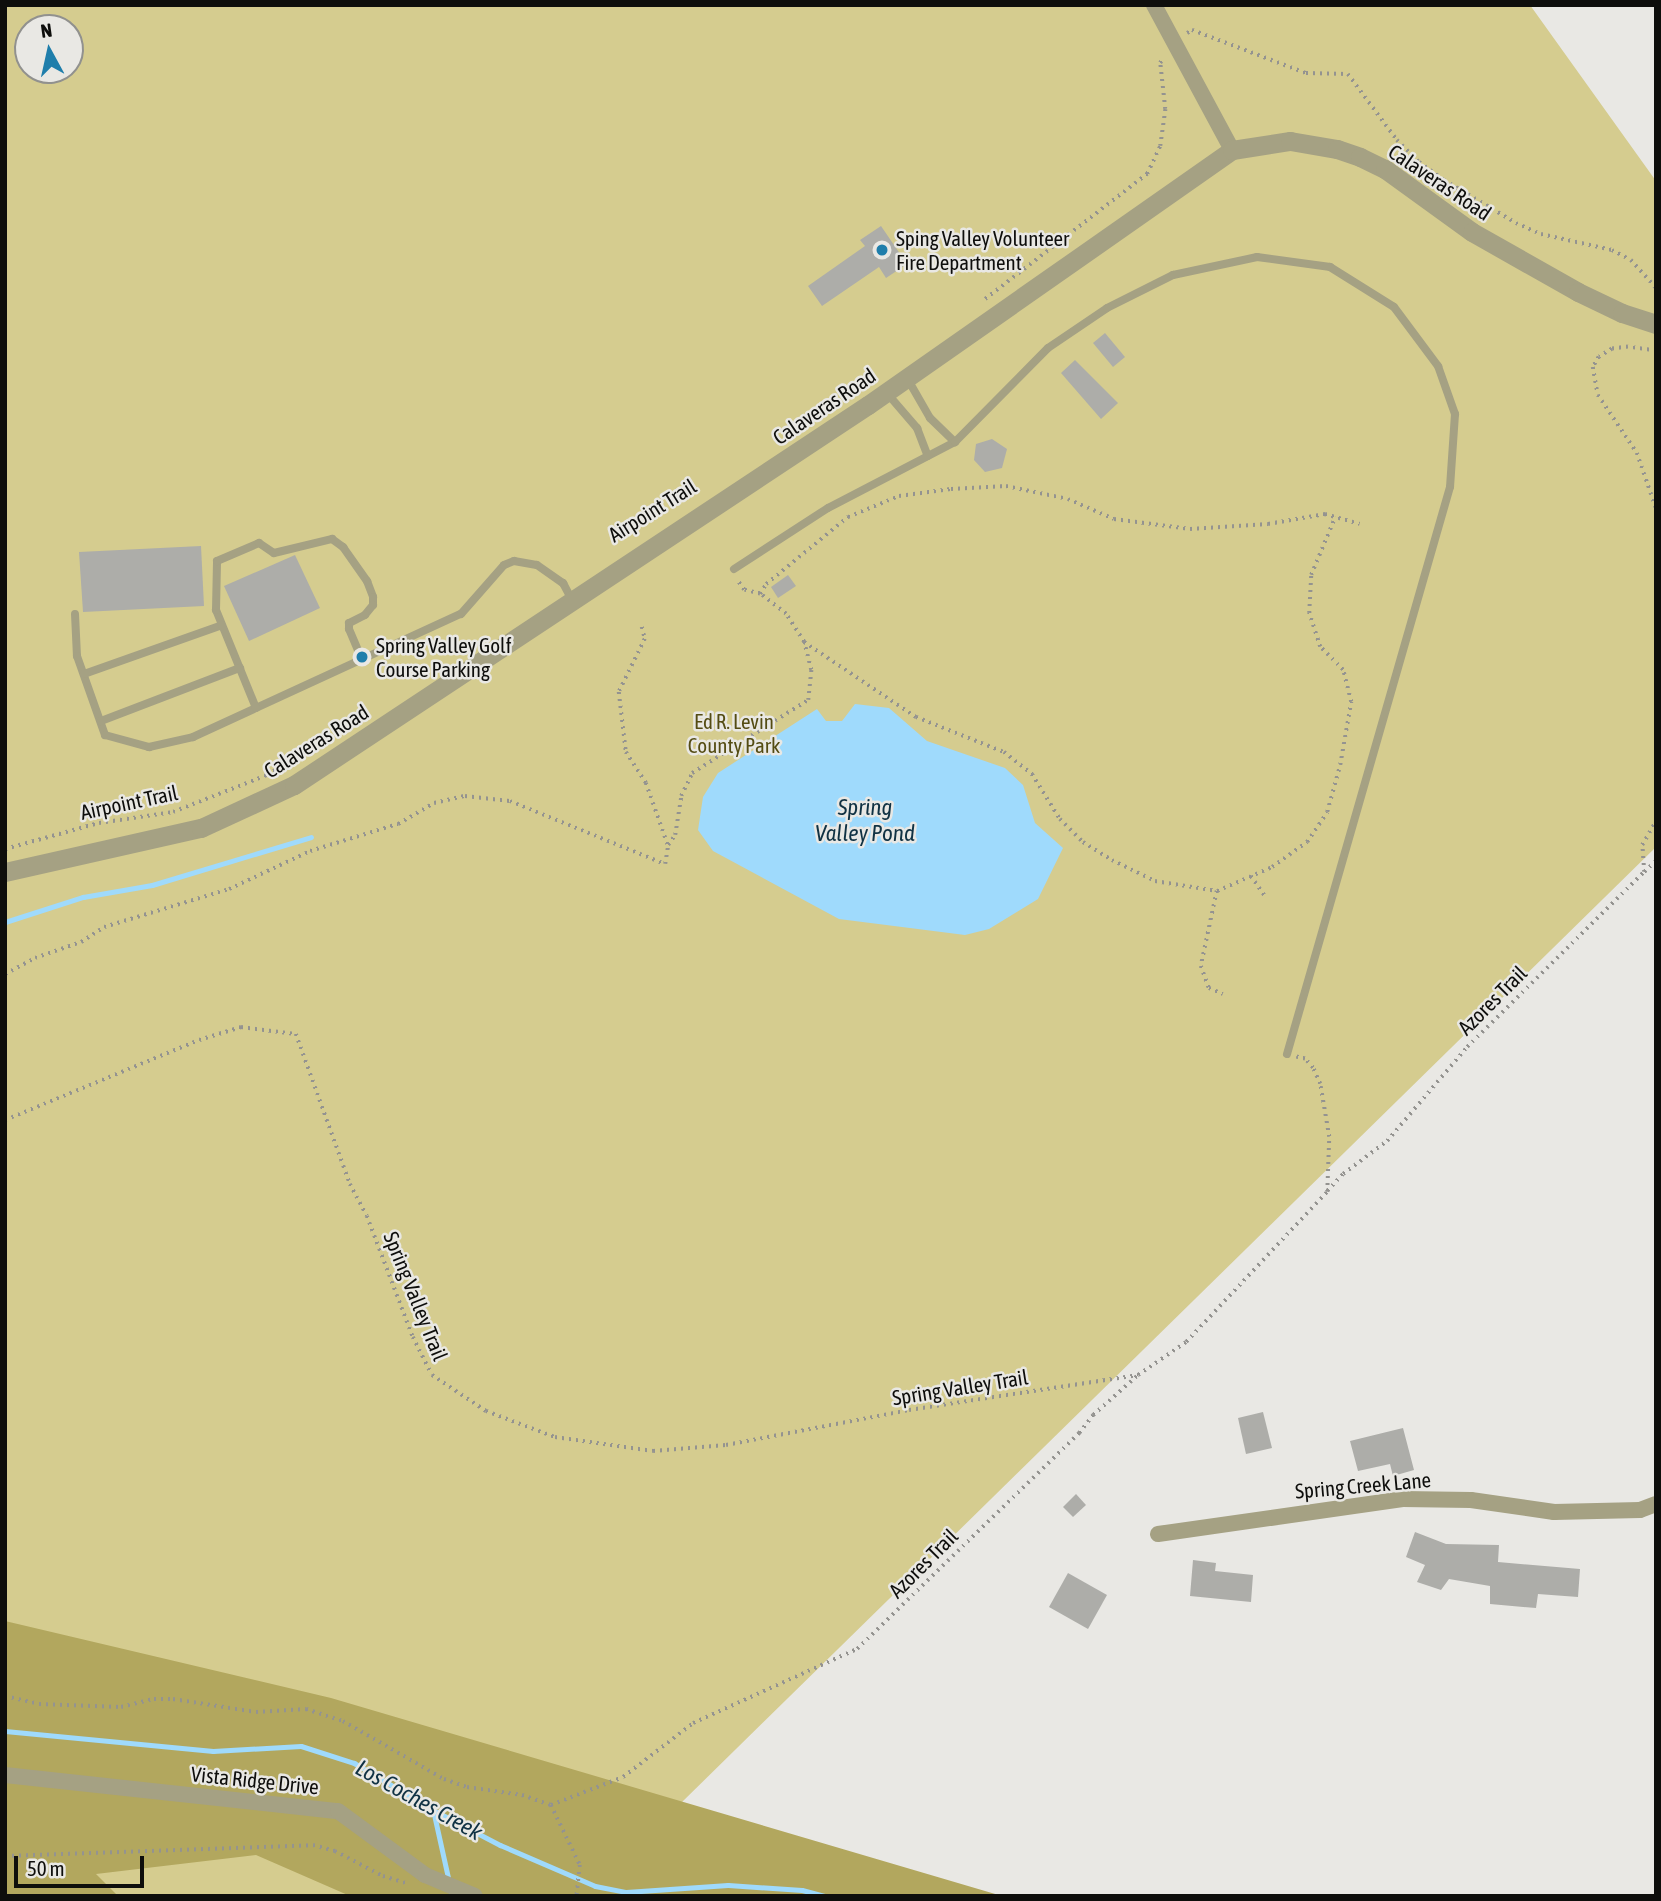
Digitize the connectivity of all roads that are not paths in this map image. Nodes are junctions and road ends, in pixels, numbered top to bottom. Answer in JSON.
{"nodes":[{"id":1,"x":1154,"y":5,"type":"edge"},
{"id":2,"x":1232,"y":150,"type":"junction"},
{"id":3,"x":1656,"y":324,"type":"edge"},
{"id":4,"x":906,"y":378,"type":"junction"},
{"id":5,"x":886,"y":392,"type":"junction"},
{"id":6,"x":955,"y":442,"type":"junction"},
{"id":7,"x":928,"y":456,"type":"junction"},
{"id":8,"x":732,"y":570,"type":"road end"},
{"id":9,"x":572,"y":600,"type":"junction"},
{"id":10,"x":75,"y":614,"type":"dead end"},
{"id":11,"x":222,"y":625,"type":"junction"},
{"id":12,"x":362,"y":659,"type":"junction"},
{"id":13,"x":240,"y":668,"type":"junction"},
{"id":14,"x":84,"y":674,"type":"junction"},
{"id":15,"x":256,"y":708,"type":"junction"},
{"id":16,"x":101,"y":721,"type":"junction"},
{"id":17,"x":5,"y":872,"type":"edge"},
{"id":18,"x":1287,"y":1054,"type":"road end"},
{"id":19,"x":1656,"y":1504,"type":"edge"},
{"id":20,"x":1158,"y":1534,"type":"dead end"},
{"id":21,"x":5,"y":1775,"type":"edge"},
{"id":22,"x":475,"y":1896,"type":"edge"}],
"edges":[{"from":1,"to":2,"type":"street"},
{"from":2,"to":3,"type":"street","name":"Calaveras Road"},
{"from":2,"to":4,"type":"street","name":"Calaveras Road"},
{"from":4,"to":5,"type":"street","name":"Calaveras Road"},
{"from":4,"to":6,"type":"lane"},
{"from":5,"to":7,"type":"lane"},
{"from":5,"to":9,"type":"street","name":"Calaveras Road"},
{"from":6,"to":7,"type":"lane"},
{"from":6,"to":18,"type":"lane"},
{"from":7,"to":8,"type":"lane"},
{"from":9,"to":12,"type":"lane"},
{"from":9,"to":17,"type":"street","name":"Calaveras Road"},
{"from":10,"to":14,"type":"lane"},
{"from":11,"to":12,"type":"lane"},
{"from":11,"to":13,"type":"lane"},
{"from":11,"to":14,"type":"lane"},
{"from":12,"to":15,"type":"lane"},
{"from":13,"to":15,"type":"lane"},
{"from":13,"to":16,"type":"lane"},
{"from":14,"to":16,"type":"lane"},
{"from":15,"to":16,"type":"lane"},
{"from":19,"to":20,"type":"street","name":"Spring Creek Lane"},
{"from":21,"to":22,"type":"street","name":"Vista Ridge Drive"}]}
